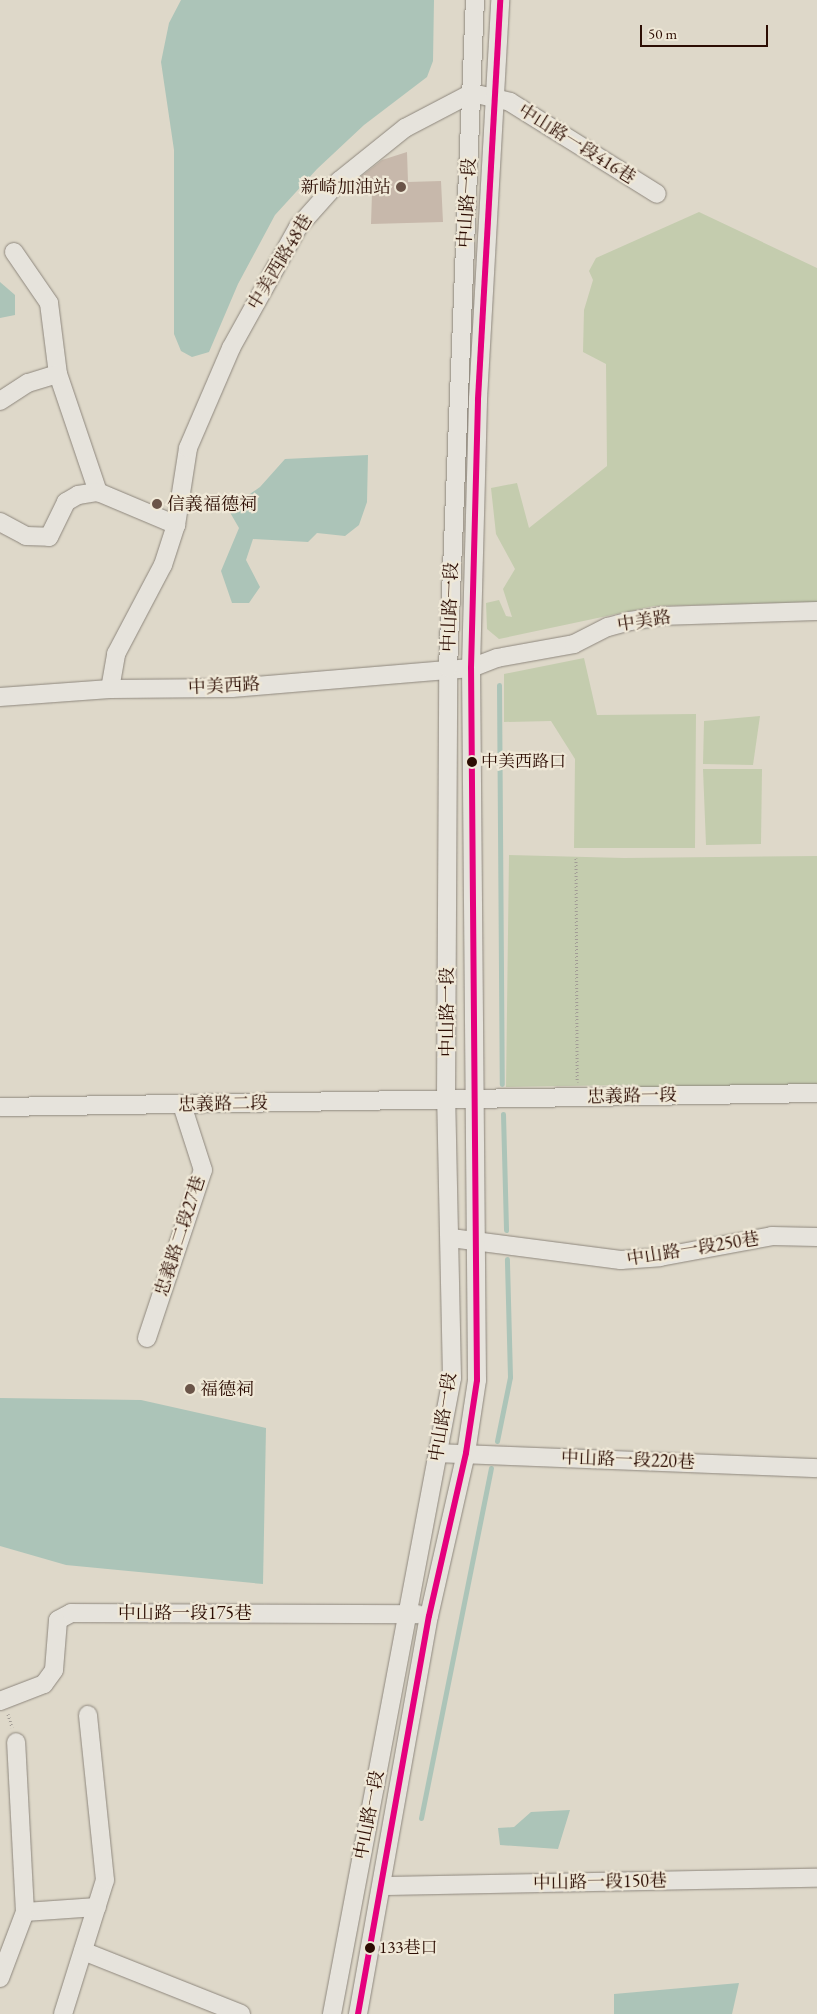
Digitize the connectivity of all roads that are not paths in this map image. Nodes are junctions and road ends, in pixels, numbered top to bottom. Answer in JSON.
{"nodes":[{"id":1,"x":475,"y":0,"type":"edge"},
{"id":2,"x":500,"y":0,"type":"edge"},
{"id":3,"x":472,"y":93,"type":"junction"},
{"id":4,"x":496,"y":98,"type":"junction"},
{"id":5,"x":657,"y":194,"type":"dead end"},
{"id":6,"x":466,"y":199,"type":"junction"},
{"id":7,"x":490,"y":202,"type":"junction"},
{"id":8,"x":14,"y":252,"type":"dead end"},
{"id":9,"x":58,"y":374,"type":"junction"},
{"id":10,"x":458,"y":397,"type":"junction"},
{"id":11,"x":478,"y":399,"type":"junction"},
{"id":12,"x":0,"y":401,"type":"edge"},
{"id":13,"x":98,"y":492,"type":"junction"},
{"id":14,"x":0,"y":522,"type":"edge"},
{"id":15,"x":176,"y":525,"type":"junction"},
{"id":16,"x":817,"y":611,"type":"edge"},
{"id":17,"x":448,"y":668,"type":"junction"},
{"id":18,"x":471,"y":668,"type":"junction"},
{"id":19,"x":110,"y":690,"type":"junction"},
{"id":20,"x":0,"y":697,"type":"edge"},
{"id":21,"x":817,"y":1093,"type":"edge"},
{"id":22,"x":446,"y":1100,"type":"junction"},
{"id":23,"x":473,"y":1100,"type":"junction"},
{"id":24,"x":182,"y":1105,"type":"junction"},
{"id":25,"x":0,"y":1106,"type":"edge"},
{"id":26,"x":817,"y":1237,"type":"edge"},
{"id":27,"x":451,"y":1238,"type":"junction"},
{"id":28,"x":477,"y":1240,"type":"junction"},
{"id":29,"x":147,"y":1338,"type":"dead end"},
{"id":30,"x":438,"y":1453,"type":"junction"},
{"id":31,"x":466,"y":1453,"type":"junction"},
{"id":32,"x":817,"y":1468,"type":"edge"},
{"id":33,"x":407,"y":1613,"type":"junction"},
{"id":34,"x":429,"y":1616,"type":"junction"},
{"id":35,"x":2,"y":1701,"type":"edge"},
{"id":36,"x":88,"y":1715,"type":"dead end"},
{"id":37,"x":16,"y":1742,"type":"road end"},
{"id":38,"x":817,"y":1878,"type":"edge"},
{"id":39,"x":383,"y":1886,"type":"junction"},
{"id":40,"x":97,"y":1906,"type":"junction"},
{"id":41,"x":25,"y":1912,"type":"junction"},
{"id":42,"x":82,"y":1952,"type":"junction"},
{"id":43,"x":0,"y":1978,"type":"edge"},
{"id":44,"x":63,"y":2014,"type":"edge"},
{"id":45,"x":241,"y":2014,"type":"edge"},
{"id":46,"x":332,"y":2014,"type":"edge"},
{"id":47,"x":358,"y":2014,"type":"edge"}],
"edges":[{"from":1,"to":3,"type":"street","name":"中山路一段"},
{"from":2,"to":4,"type":"street","name":"中山路一段"},
{"from":3,"to":4,"type":"street"},
{"from":3,"to":6,"type":"street","name":"中山路一段"},
{"from":3,"to":15,"type":"street","name":"中美西路48巷"},
{"from":4,"to":5,"type":"street","name":"中山路一段416巷"},
{"from":4,"to":7,"type":"street","name":"中山路一段"},
{"from":6,"to":7,"type":"street"},
{"from":6,"to":10,"type":"street","name":"中山路一段"},
{"from":7,"to":11,"type":"street","name":"中山路一段"},
{"from":8,"to":9,"type":"street"},
{"from":9,"to":12,"type":"street"},
{"from":9,"to":13,"type":"street"},
{"from":10,"to":11,"type":"street"},
{"from":10,"to":17,"type":"street","name":"中山路一段"},
{"from":11,"to":18,"type":"street","name":"中山路一段"},
{"from":13,"to":14,"type":"street"},
{"from":13,"to":15,"type":"street"},
{"from":15,"to":19,"type":"street","name":"中美西路48巷"},
{"from":16,"to":18,"type":"street","name":"中美路"},
{"from":17,"to":18,"type":"street","name":"中美路"},
{"from":17,"to":19,"type":"street","name":"中美西路"},
{"from":17,"to":22,"type":"street","name":"中山路一段"},
{"from":18,"to":23,"type":"street","name":"中山路一段"},
{"from":19,"to":20,"type":"street","name":"中美西路"},
{"from":21,"to":23,"type":"street","name":"忠義路一段"},
{"from":22,"to":23,"type":"street","name":"忠義路一段"},
{"from":22,"to":24,"type":"street","name":"忠義路二段"},
{"from":22,"to":27,"type":"street","name":"中山路一段"},
{"from":23,"to":28,"type":"street","name":"中山路一段"},
{"from":24,"to":25,"type":"street","name":"忠義路二段"},
{"from":24,"to":29,"type":"street","name":"忠義路二段27巷"},
{"from":26,"to":28,"type":"street","name":"中山路一段250巷"},
{"from":27,"to":28,"type":"street","name":"中山路一段250巷"},
{"from":27,"to":30,"type":"street","name":"中山路一段"},
{"from":28,"to":31,"type":"street","name":"中山路一段"},
{"from":30,"to":31,"type":"street","name":"中山路一段220巷"},
{"from":30,"to":33,"type":"street","name":"中山路一段"},
{"from":31,"to":32,"type":"street","name":"中山路一段220巷"},
{"from":31,"to":34,"type":"street","name":"中山路一段"},
{"from":33,"to":34,"type":"street","name":"中山路一段175巷"},
{"from":33,"to":35,"type":"street","name":"中山路一段175巷"},
{"from":33,"to":46,"type":"street","name":"中山路一段"},
{"from":34,"to":39,"type":"street","name":"中山路一段"},
{"from":36,"to":40,"type":"street"},
{"from":37,"to":41,"type":"street"},
{"from":38,"to":39,"type":"street","name":"中山路一段150巷"},
{"from":39,"to":47,"type":"street","name":"中山路一段"},
{"from":40,"to":41,"type":"street"},
{"from":40,"to":42,"type":"street"},
{"from":41,"to":43,"type":"street"},
{"from":42,"to":44,"type":"street"},
{"from":42,"to":45,"type":"street"}]}
